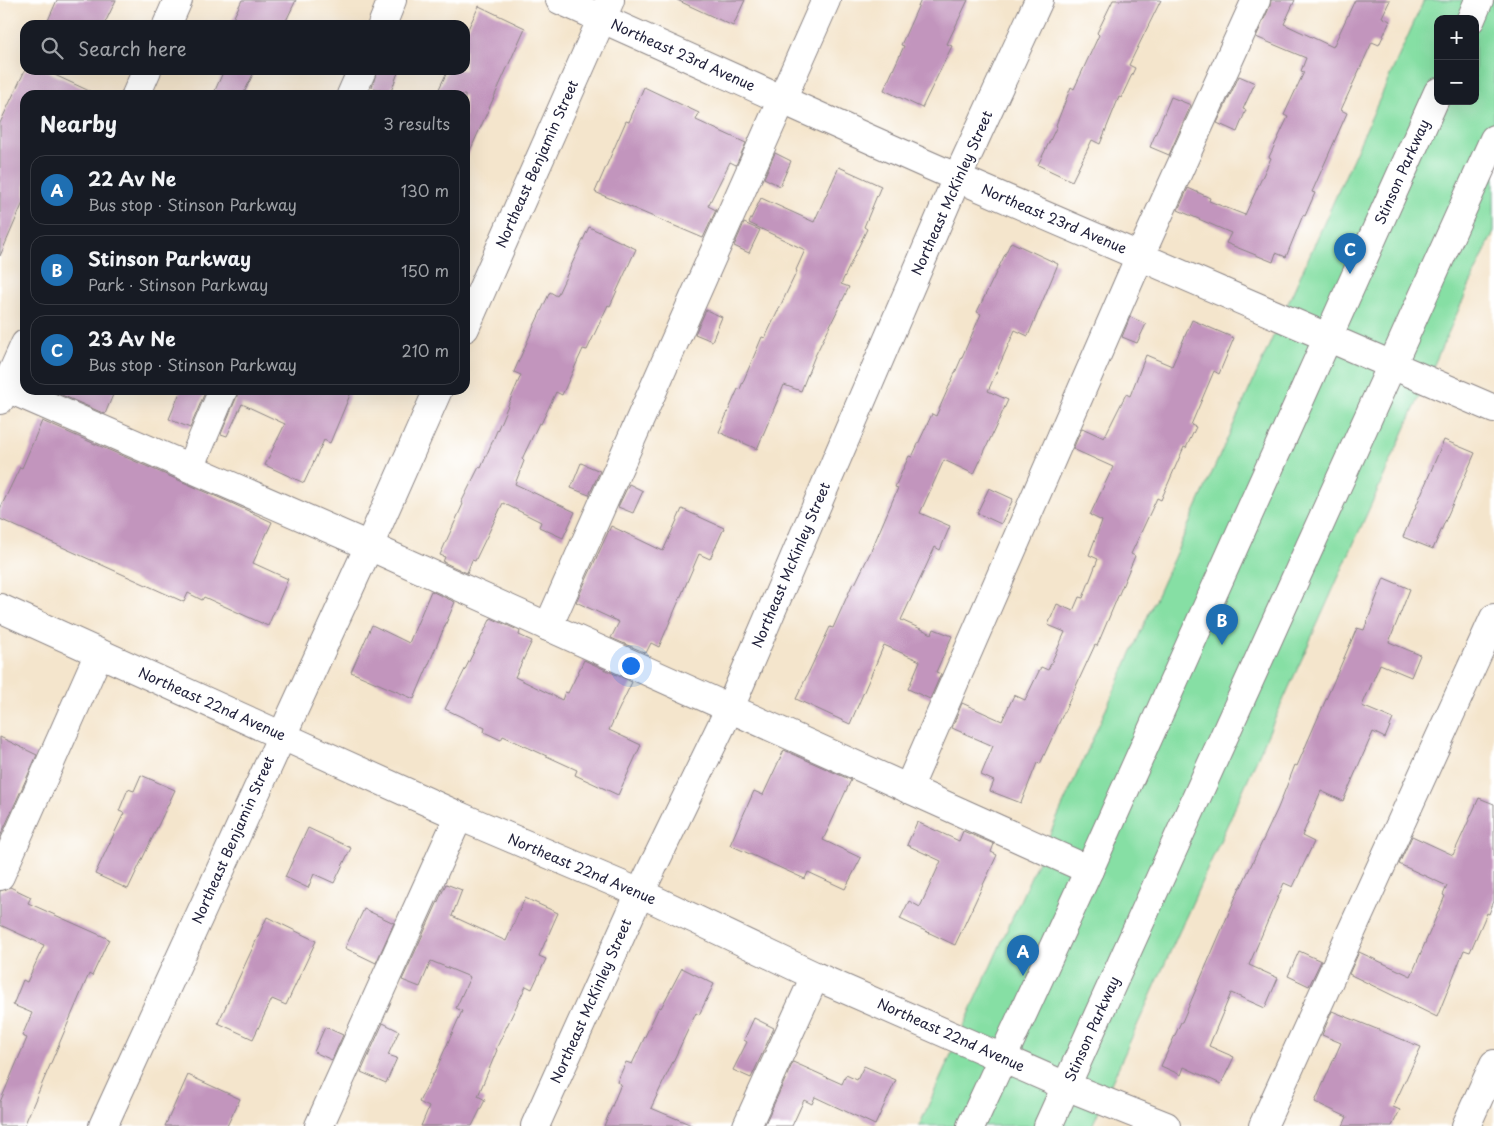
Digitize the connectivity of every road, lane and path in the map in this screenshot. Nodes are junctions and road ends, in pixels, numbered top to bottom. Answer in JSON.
{"nodes":[{"id":1,"x":178,"y":0,"type":"edge"},
{"id":2,"x":392,"y":0,"type":"edge"},
{"id":3,"x":560,"y":0,"type":"edge"},
{"id":4,"x":826,"y":0,"type":"edge"},
{"id":5,"x":1038,"y":0,"type":"edge"},
{"id":6,"x":1256,"y":0,"type":"edge"},
{"id":7,"x":1480,"y":0,"type":"edge"},
{"id":8,"x":606,"y":9,"type":"edge"},
{"id":9,"x":1473,"y":15,"type":"edge"},
{"id":10,"x":169,"y":20,"type":"edge"},
{"id":11,"x":384,"y":20,"type":"edge"},
{"id":12,"x":145,"y":75,"type":"edge"},
{"id":13,"x":360,"y":75,"type":"edge"},
{"id":14,"x":138,"y":90,"type":"edge"},
{"id":15,"x":353,"y":90,"type":"edge"},
{"id":16,"x":782,"y":98,"type":"junction"},
{"id":17,"x":1434,"y":101,"type":"edge"},
{"id":18,"x":1494,"y":139,"type":"edge"},
{"id":19,"x":957,"y":178,"type":"junction"},
{"id":20,"x":1140,"y":256,"type":"junction"},
{"id":21,"x":470,"y":317,"type":"edge"},
{"id":22,"x":1327,"y":338,"type":"junction"},
{"id":23,"x":20,"y":354,"type":"edge"},
{"id":24,"x":1392,"y":365,"type":"junction"},
{"id":25,"x":2,"y":391,"type":"edge"},
{"id":26,"x":222,"y":395,"type":"edge"},
{"id":27,"x":436,"y":395,"type":"edge"},
{"id":28,"x":1494,"y":409,"type":"edge"},
{"id":29,"x":190,"y":468,"type":"junction"},
{"id":30,"x":369,"y":546,"type":"junction"},
{"id":31,"x":0,"y":608,"type":"edge"},
{"id":32,"x":1494,"y":618,"type":"edge"},
{"id":33,"x":548,"y":627,"type":"junction"},
{"id":34,"x":99,"y":653,"type":"junction"},
{"id":35,"x":729,"y":710,"type":"junction"},
{"id":36,"x":282,"y":736,"type":"junction"},
{"id":37,"x":908,"y":789,"type":"junction"},
{"id":38,"x":459,"y":816,"type":"junction"},
{"id":39,"x":1089,"y":870,"type":"junction"},
{"id":40,"x":0,"y":876,"type":"edge"},
{"id":41,"x":640,"y":893,"type":"junction"},
{"id":42,"x":815,"y":976,"type":"junction"},
{"id":43,"x":1002,"y":1058,"type":"junction"},
{"id":44,"x":1494,"y":1064,"type":"edge"},
{"id":45,"x":1066,"y":1086,"type":"junction"},
{"id":46,"x":103,"y":1126,"type":"edge"},
{"id":47,"x":319,"y":1126,"type":"edge"},
{"id":48,"x":534,"y":1126,"type":"edge"},
{"id":49,"x":747,"y":1126,"type":"edge"},
{"id":50,"x":971,"y":1126,"type":"edge"},
{"id":51,"x":1048,"y":1126,"type":"edge"},
{"id":52,"x":1166,"y":1126,"type":"edge"},
{"id":53,"x":1264,"y":1126,"type":"edge"},
{"id":54,"x":1466,"y":1126,"type":"edge"}],
"edges":[{"from":1,"to":10,"type":"street"},
{"from":2,"to":11,"type":"street"},
{"from":3,"to":8,"type":"street","name":"Northeast 23rd Avenue"},
{"from":4,"to":16,"type":"street"},
{"from":5,"to":19,"type":"street","name":"Northeast McKinley Street"},
{"from":6,"to":20,"type":"street"},
{"from":7,"to":9,"type":"street"},
{"from":8,"to":16,"type":"street","name":"Northeast 23rd Avenue"},
{"from":8,"to":21,"type":"street","name":"Northeast Benjamin Street"},
{"from":12,"to":14,"type":"street"},
{"from":13,"to":15,"type":"street"},
{"from":16,"to":19,"type":"street","name":"Northeast 23rd Avenue"},
{"from":16,"to":33,"type":"street"},
{"from":17,"to":22,"type":"street","name":"Stinson Parkway"},
{"from":18,"to":24,"type":"street","name":"Stinson Parkway"},
{"from":19,"to":20,"type":"street","name":"Northeast 23rd Avenue"},
{"from":19,"to":35,"type":"street","name":"Northeast McKinley Street"},
{"from":20,"to":22,"type":"street","name":"Northeast 23rd Avenue"},
{"from":20,"to":37,"type":"street"},
{"from":22,"to":24,"type":"street","name":"Northeast 23rd Avenue"},
{"from":22,"to":39,"type":"street","name":"Stinson Parkway"},
{"from":23,"to":25,"type":"street"},
{"from":24,"to":28,"type":"street","name":"Northeast 23rd Avenue"},
{"from":24,"to":45,"type":"street","name":"Stinson Parkway"},
{"from":25,"to":29,"type":"street"},
{"from":26,"to":29,"type":"street"},
{"from":27,"to":30,"type":"street","name":"Northeast Benjamin Street"},
{"from":29,"to":30,"type":"street"},
{"from":30,"to":33,"type":"street"},
{"from":30,"to":36,"type":"street","name":"Northeast Benjamin Street"},
{"from":31,"to":34,"type":"street","name":"Northeast 22nd Avenue"},
{"from":32,"to":53,"type":"street"},
{"from":33,"to":35,"type":"street"},
{"from":34,"to":36,"type":"street","name":"Northeast 22nd Avenue"},
{"from":34,"to":40,"type":"street"},
{"from":35,"to":37,"type":"street"},
{"from":35,"to":41,"type":"street","name":"Northeast McKinley Street"},
{"from":36,"to":38,"type":"street","name":"Northeast 22nd Avenue"},
{"from":36,"to":46,"type":"street","name":"Northeast Benjamin Street"},
{"from":37,"to":39,"type":"street"},
{"from":38,"to":41,"type":"street","name":"Northeast 22nd Avenue"},
{"from":38,"to":47,"type":"street"},
{"from":39,"to":43,"type":"street","name":"Stinson Parkway"},
{"from":41,"to":42,"type":"street","name":"Northeast 22nd Avenue"},
{"from":41,"to":48,"type":"street","name":"Northeast McKinley Street"},
{"from":42,"to":43,"type":"street","name":"Northeast 22nd Avenue"},
{"from":42,"to":49,"type":"street"},
{"from":43,"to":45,"type":"street","name":"Northeast 22nd Avenue"},
{"from":43,"to":50,"type":"street","name":"Stinson Parkway"},
{"from":44,"to":54,"type":"street"},
{"from":45,"to":51,"type":"street","name":"Stinson Parkway"},
{"from":45,"to":52,"type":"street","name":"Northeast 22nd Avenue"}]}
